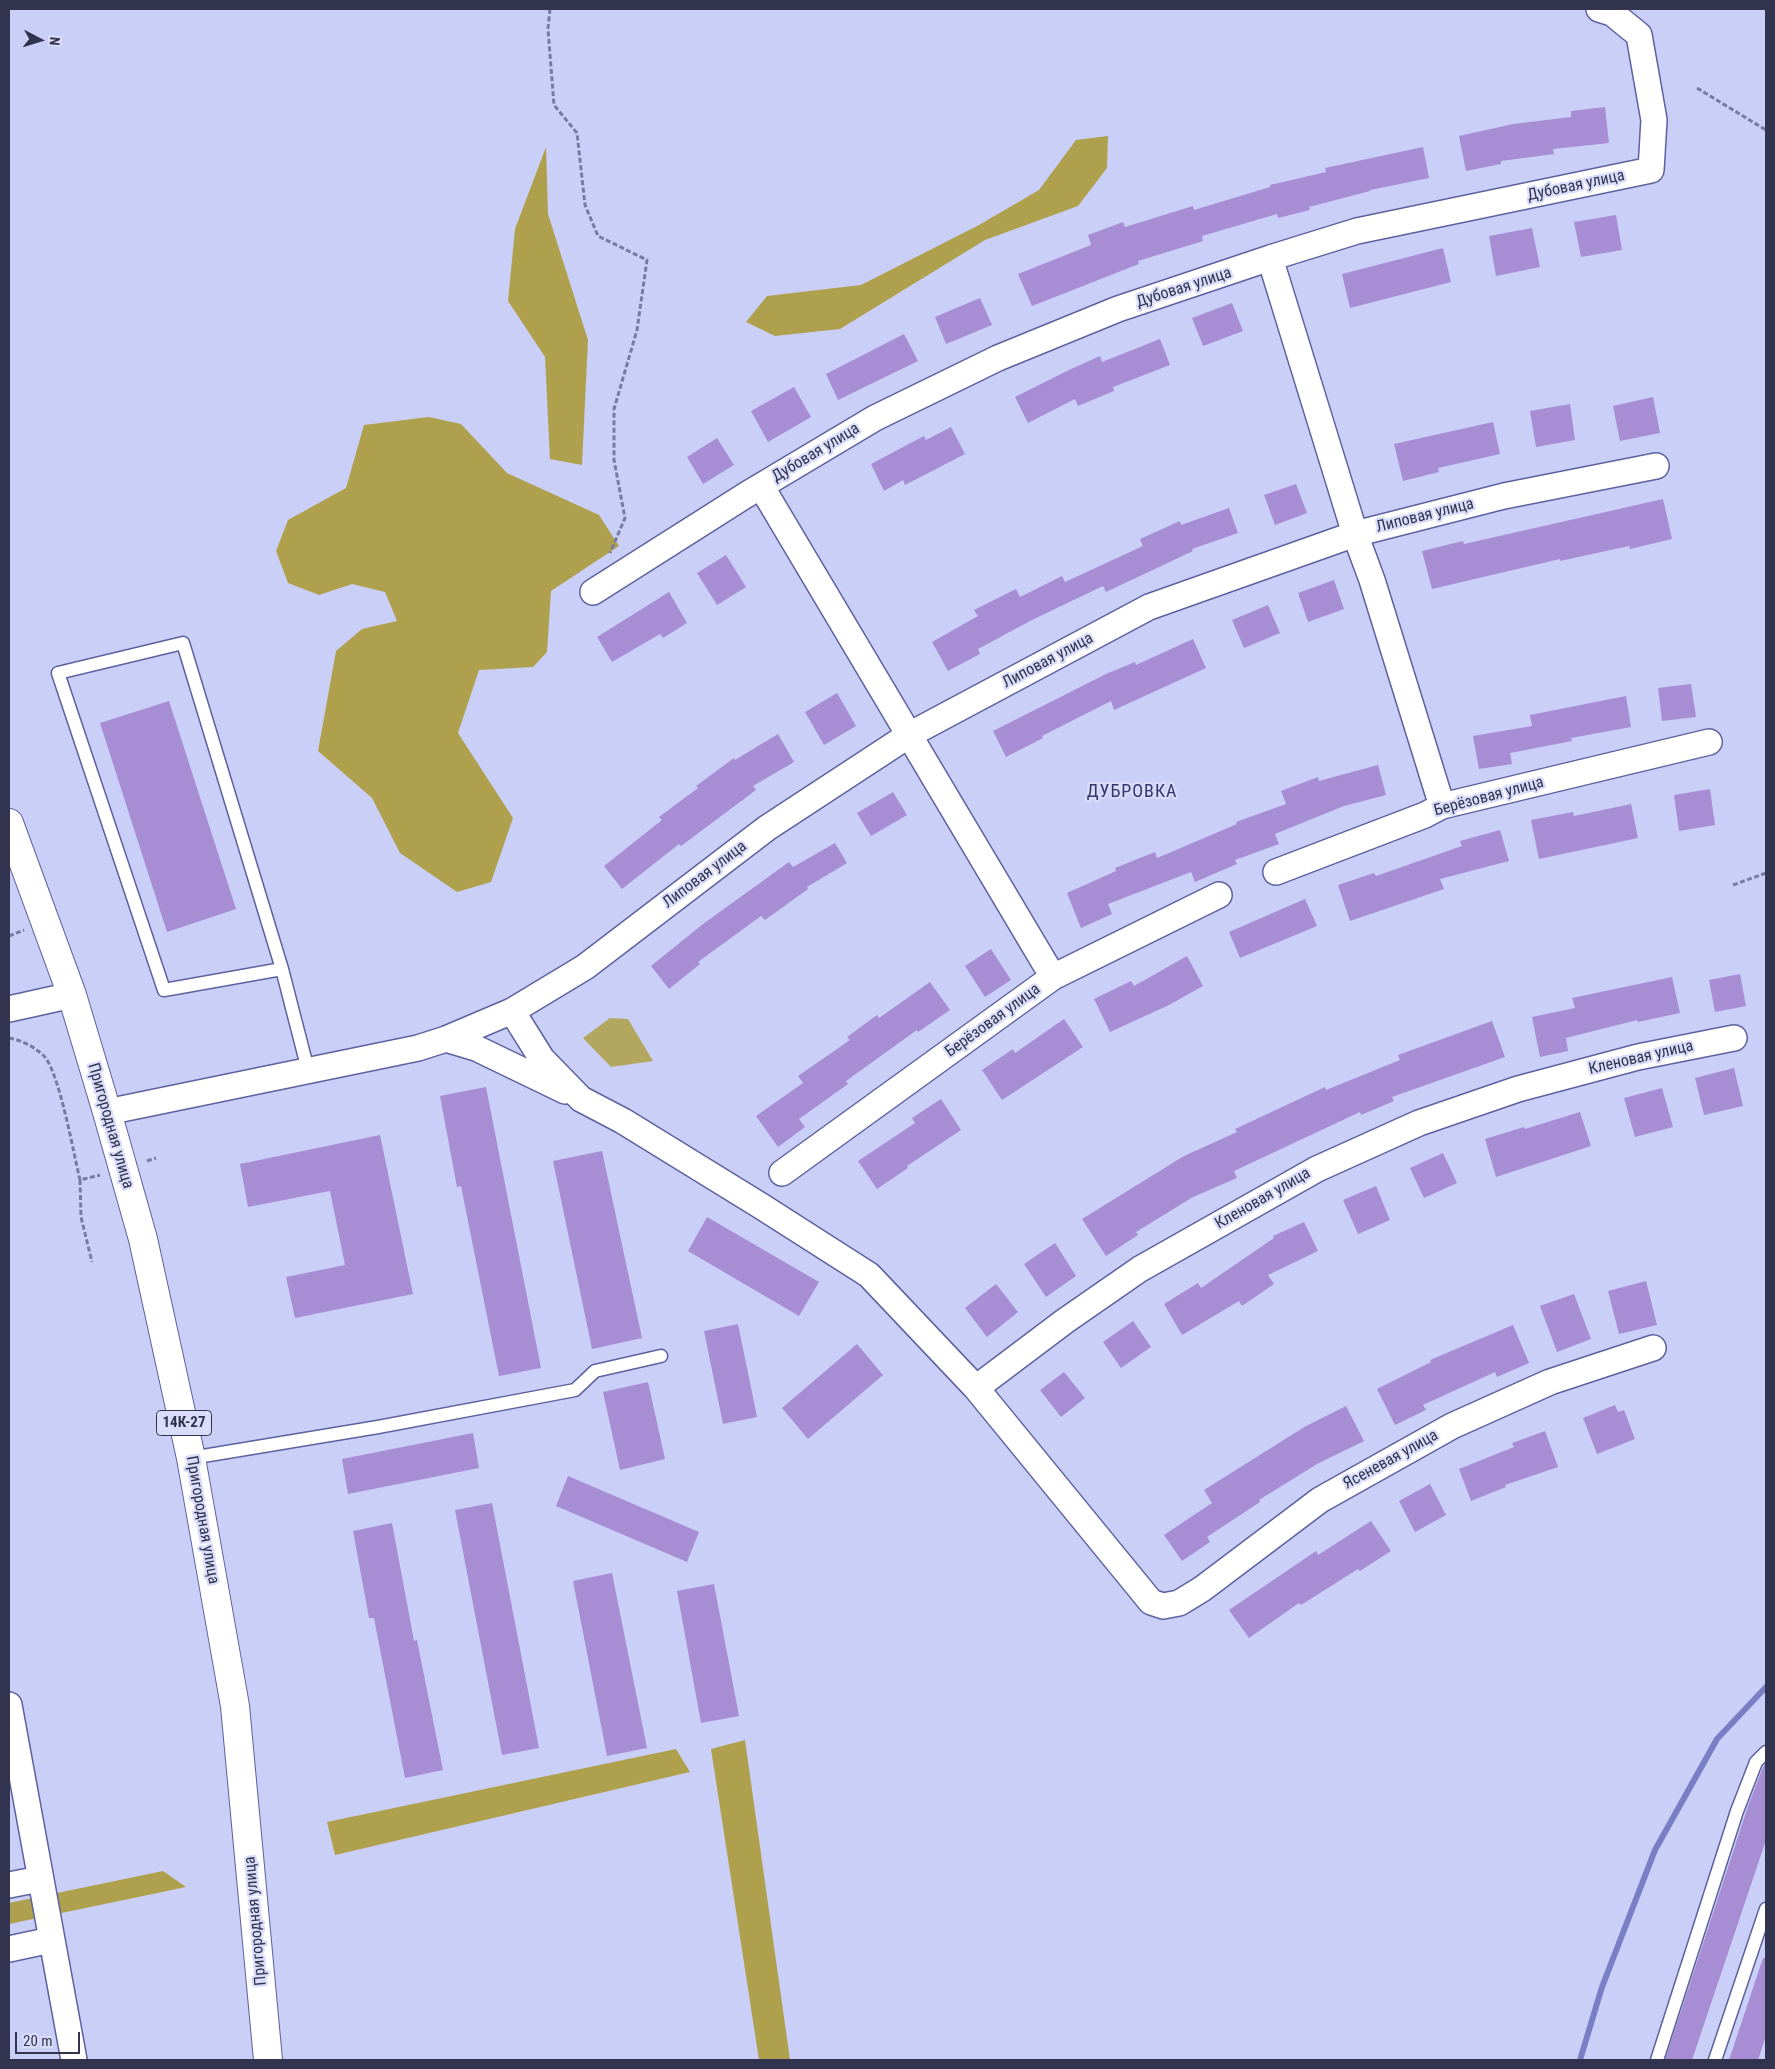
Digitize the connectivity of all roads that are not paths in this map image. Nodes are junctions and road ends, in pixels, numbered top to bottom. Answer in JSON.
{"nodes":[{"id":1,"x":1599,"y":9,"type":"edge"},
{"id":2,"x":1270,"y":258,"type":"junction"},
{"id":3,"x":1656,"y":466,"type":"dead end"},
{"id":4,"x":761,"y":486,"type":"junction"},
{"id":5,"x":1355,"y":534,"type":"junction"},
{"id":6,"x":593,"y":592,"type":"dead end"},
{"id":7,"x":909,"y":735,"type":"junction"},
{"id":8,"x":1709,"y":742,"type":"dead end"},
{"id":9,"x":1442,"y":806,"type":"junction"},
{"id":10,"x":9,"y":823,"type":"edge"},
{"id":11,"x":1276,"y":872,"type":"dead end"},
{"id":12,"x":1220,"y":895,"type":"dead end"},
{"id":13,"x":282,"y":969,"type":"junction"},
{"id":14,"x":1053,"y":977,"type":"junction"},
{"id":15,"x":72,"y":995,"type":"junction"},
{"id":16,"x":9,"y":1009,"type":"edge"},
{"id":17,"x":512,"y":1011,"type":"junction"},
{"id":18,"x":1734,"y":1038,"type":"dead end"},
{"id":19,"x":446,"y":1039,"type":"junction"},
{"id":20,"x":308,"y":1070,"type":"junction"},
{"id":21,"x":581,"y":1099,"type":"junction"},
{"id":22,"x":107,"y":1112,"type":"junction"},
{"id":23,"x":782,"y":1173,"type":"dead end"},
{"id":24,"x":1653,"y":1348,"type":"dead end"},
{"id":25,"x":661,"y":1356,"type":"dead end"},
{"id":26,"x":976,"y":1388,"type":"junction"},
{"id":27,"x":191,"y":1458,"type":"junction"},
{"id":28,"x":9,"y":1705,"type":"edge"},
{"id":29,"x":1766,"y":1752,"type":"edge"},
{"id":30,"x":40,"y":1879,"type":"junction"},
{"id":31,"x":9,"y":1885,"type":"edge"},
{"id":32,"x":1766,"y":1909,"type":"edge"},
{"id":33,"x":51,"y":1940,"type":"junction"},
{"id":34,"x":9,"y":1949,"type":"edge"},
{"id":35,"x":74,"y":2060,"type":"edge"},
{"id":36,"x":268,"y":2060,"type":"edge"},
{"id":37,"x":1657,"y":2060,"type":"edge"},
{"id":38,"x":1715,"y":2060,"type":"edge"}],
"edges":[{"from":1,"to":2,"type":"street","name":"Дубовая улица"},
{"from":2,"to":4,"type":"street","name":"Дубовая улица"},
{"from":2,"to":5,"type":"street"},
{"from":3,"to":5,"type":"street","name":"Липовая улица"},
{"from":4,"to":6,"type":"street","name":"Дубовая улица"},
{"from":4,"to":7,"type":"street"},
{"from":5,"to":7,"type":"street","name":"Липовая улица"},
{"from":5,"to":9,"type":"street"},
{"from":7,"to":14,"type":"street"},
{"from":7,"to":17,"type":"street","name":"Липовая улица"},
{"from":8,"to":9,"type":"street","name":"Берёзовая улица"},
{"from":9,"to":11,"type":"street","name":"Берёзовая улица"},
{"from":10,"to":15,"type":"main road","name":"Пригородная улица","number":"14К-27"},
{"from":12,"to":14,"type":"street","name":"Берёзовая улица"},
{"from":13,"to":13,"type":"lane"},
{"from":13,"to":20,"type":"lane"},
{"from":14,"to":23,"type":"street","name":"Берёзовая улица"},
{"from":15,"to":16,"type":"street"},
{"from":15,"to":22,"type":"main road","name":"Пригородная улица","number":"14К-27"},
{"from":17,"to":19,"type":"street","name":"Липовая улица"},
{"from":17,"to":21,"type":"street"},
{"from":18,"to":26,"type":"street","name":"Кленовая улица"},
{"from":19,"to":20,"type":"street","name":"Липовая улица"},
{"from":19,"to":21,"type":"street"},
{"from":20,"to":22,"type":"street","name":"Липовая улица"},
{"from":21,"to":26,"type":"street"},
{"from":22,"to":27,"type":"main road","name":"Пригородная улица","number":"14К-27"},
{"from":24,"to":26,"type":"street","name":"Ясеневая улица"},
{"from":25,"to":27,"type":"lane"},
{"from":27,"to":36,"type":"main road","name":"Пригородная улица","number":"14К-27"},
{"from":28,"to":30,"type":"street"},
{"from":29,"to":37,"type":"lane"},
{"from":30,"to":31,"type":"street"},
{"from":30,"to":33,"type":"street"},
{"from":32,"to":38,"type":"lane"},
{"from":33,"to":34,"type":"street"},
{"from":33,"to":35,"type":"street"}]}
